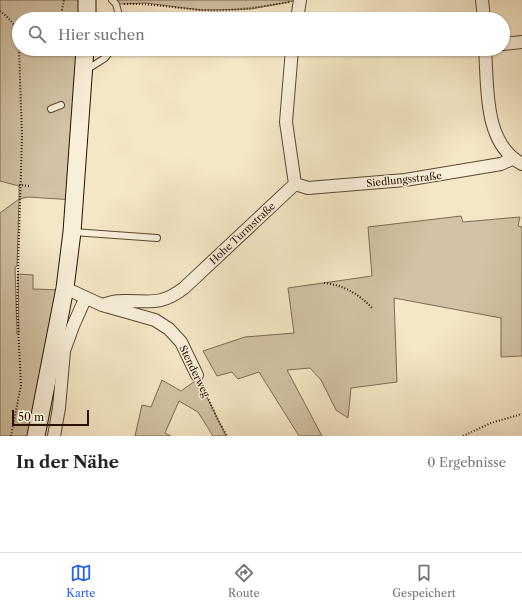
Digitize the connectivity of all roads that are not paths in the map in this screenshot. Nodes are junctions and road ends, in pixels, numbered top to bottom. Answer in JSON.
{"nodes":[{"id":1,"x":482,"y":0,"type":"edge"},
{"id":2,"x":296,"y":1,"type":"edge"},
{"id":3,"x":114,"y":2,"type":"edge"},
{"id":4,"x":118,"y":12,"type":"edge"},
{"id":5,"x":297,"y":12,"type":"edge"},
{"id":6,"x":483,"y":12,"type":"edge"},
{"id":7,"x":522,"y":42,"type":"edge"},
{"id":8,"x":510,"y":43,"type":"edge"},
{"id":9,"x":85,"y":56,"type":"edge"},
{"id":10,"x":107,"y":56,"type":"edge"},
{"id":11,"x":291,"y":56,"type":"edge"},
{"id":12,"x":486,"y":56,"type":"edge"},
{"id":13,"x":84,"y":71,"type":"junction"},
{"id":14,"x":61,"y":105,"type":"dead end"},
{"id":15,"x":51,"y":109,"type":"dead end"},
{"id":16,"x":517,"y":161,"type":"edge"},
{"id":17,"x":295,"y":184,"type":"junction"},
{"id":18,"x":72,"y":232,"type":"junction"},
{"id":19,"x":157,"y":238,"type":"dead end"},
{"id":20,"x":64,"y":288,"type":"junction"},
{"id":21,"x":86,"y":299,"type":"junction"},
{"id":22,"x":102,"y":305,"type":"junction"},
{"id":23,"x":197,"y":375,"type":"road end"},
{"id":24,"x":36,"y":436,"type":"edge"},
{"id":25,"x":54,"y":436,"type":"edge"}],
"edges":[{"from":1,"to":6,"type":"street"},
{"from":2,"to":5,"type":"street"},
{"from":3,"to":4,"type":"lane"},
{"from":7,"to":8,"type":"street"},
{"from":9,"to":13,"type":"main road"},
{"from":10,"to":13,"type":"lane"},
{"from":11,"to":17,"type":"street"},
{"from":12,"to":16,"type":"street"},
{"from":13,"to":18,"type":"main road"},
{"from":14,"to":15,"type":"lane"},
{"from":16,"to":17,"type":"street","name":"Siedlungsstraße"},
{"from":17,"to":22,"type":"street","name":"Hohe Turmstraße"},
{"from":18,"to":19,"type":"lane"},
{"from":18,"to":20,"type":"main road"},
{"from":20,"to":21,"type":"street"},
{"from":20,"to":24,"type":"main road"},
{"from":21,"to":22,"type":"street"},
{"from":21,"to":25,"type":"street"},
{"from":22,"to":23,"type":"street","name":"Stenderweg"}]}
